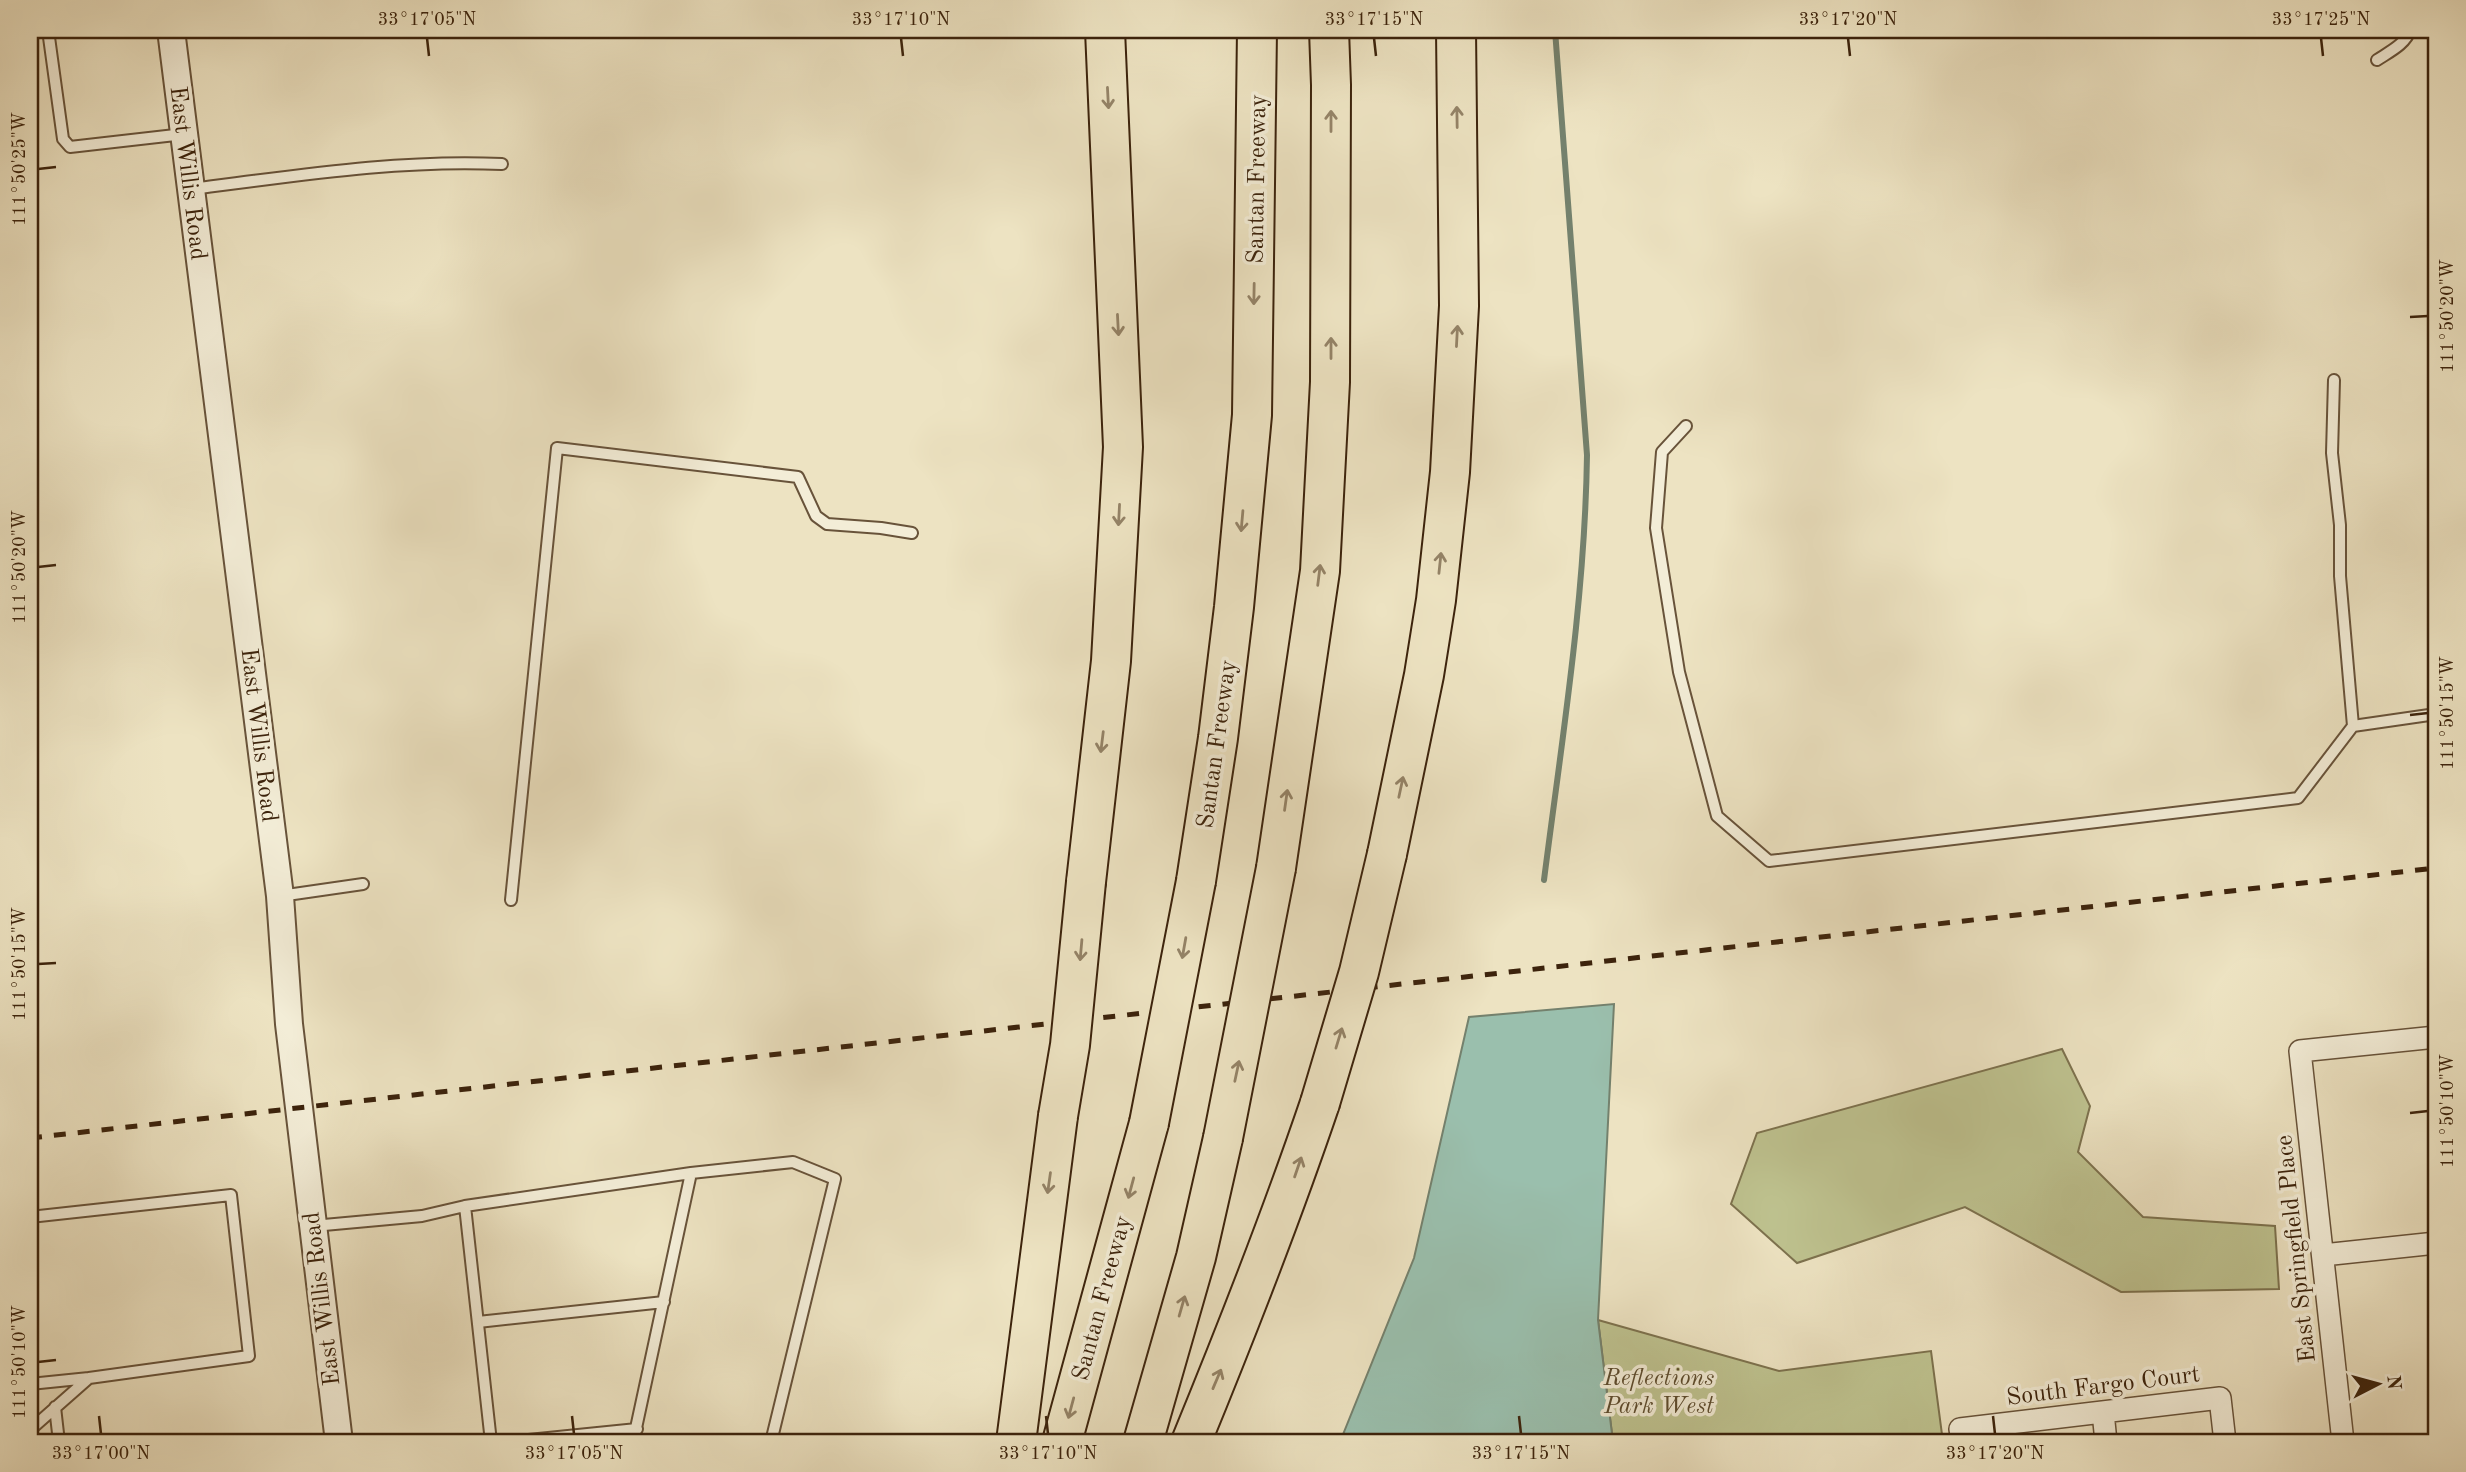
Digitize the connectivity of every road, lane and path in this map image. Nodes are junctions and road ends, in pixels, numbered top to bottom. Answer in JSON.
{"nodes":[{"id":1,"x":48,"y":30,"type":"edge"},
{"id":2,"x":171,"y":30,"type":"edge"},
{"id":3,"x":1105,"y":30,"type":"edge"},
{"id":4,"x":1257,"y":30,"type":"edge"},
{"id":5,"x":1329,"y":30,"type":"edge"},
{"id":6,"x":1456,"y":30,"type":"edge"},
{"id":7,"x":2410,"y":30,"type":"edge"},
{"id":8,"x":2377,"y":60,"type":"dead end"},
{"id":9,"x":184,"y":134,"type":"junction"},
{"id":10,"x":502,"y":164,"type":"dead end"},
{"id":11,"x":192,"y":189,"type":"junction"},
{"id":12,"x":2333,"y":380,"type":"dead end"},
{"id":13,"x":1686,"y":426,"type":"dead end"},
{"id":14,"x":912,"y":533,"type":"dead end"},
{"id":15,"x":2436,"y":714,"type":"edge"},
{"id":16,"x":2353,"y":726,"type":"junction"},
{"id":17,"x":363,"y":884,"type":"dead end"},
{"id":18,"x":279,"y":896,"type":"junction"},
{"id":19,"x":511,"y":900,"type":"dead end"},
{"id":20,"x":2436,"y":1037,"type":"edge"},
{"id":21,"x":691,"y":1173,"type":"junction"},
{"id":22,"x":465,"y":1206,"type":"junction"},
{"id":23,"x":30,"y":1217,"type":"edge"},
{"id":24,"x":313,"y":1226,"type":"junction"},
{"id":25,"x":2436,"y":1243,"type":"edge"},
{"id":26,"x":2323,"y":1255,"type":"junction"},
{"id":27,"x":664,"y":1302,"type":"junction"},
{"id":28,"x":478,"y":1322,"type":"junction"},
{"id":29,"x":89,"y":1378,"type":"junction"},
{"id":30,"x":30,"y":1384,"type":"edge"},
{"id":31,"x":55,"y":1407,"type":"junction"},
{"id":32,"x":2103,"y":1412,"type":"junction"},
{"id":33,"x":637,"y":1429,"type":"junction"},
{"id":34,"x":30,"y":1430,"type":"edge"},
{"id":35,"x":59,"y":1442,"type":"edge"},
{"id":36,"x":339,"y":1442,"type":"edge"},
{"id":37,"x":491,"y":1442,"type":"edge"},
{"id":38,"x":508,"y":1442,"type":"edge"},
{"id":39,"x":633,"y":1442,"type":"edge"},
{"id":40,"x":771,"y":1442,"type":"edge"},
{"id":41,"x":1016,"y":1442,"type":"edge"},
{"id":42,"x":1062,"y":1442,"type":"edge"},
{"id":43,"x":1143,"y":1442,"type":"edge"},
{"id":44,"x":1191,"y":1442,"type":"edge"},
{"id":45,"x":1962,"y":1442,"type":"edge"},
{"id":46,"x":2106,"y":1442,"type":"edge"},
{"id":47,"x":2225,"y":1442,"type":"edge"},
{"id":48,"x":2343,"y":1442,"type":"edge"}],
"edges":[{"from":1,"to":9,"type":"lane"},
{"from":2,"to":9,"type":"street","name":"East Willis Road"},
{"from":3,"to":41,"type":"highway","one_way":true,"bridge":true},
{"from":4,"to":42,"type":"highway","name":"Santan Freeway","one_way":true,"bridge":true},
{"from":43,"to":5,"type":"highway","one_way":true,"bridge":true},
{"from":44,"to":6,"type":"highway","one_way":true,"bridge":true},
{"from":7,"to":8,"type":"lane"},
{"from":9,"to":11,"type":"street","name":"East Willis Road"},
{"from":10,"to":11,"type":"lane"},
{"from":11,"to":18,"type":"street","name":"East Willis Road"},
{"from":12,"to":16,"type":"lane"},
{"from":13,"to":16,"type":"lane"},
{"from":14,"to":19,"type":"lane"},
{"from":15,"to":16,"type":"lane"},
{"from":17,"to":18,"type":"lane"},
{"from":18,"to":24,"type":"street","name":"East Willis Road"},
{"from":20,"to":26,"type":"street","name":"East Springfield Place"},
{"from":21,"to":22,"type":"lane"},
{"from":21,"to":27,"type":"lane"},
{"from":21,"to":40,"type":"lane"},
{"from":22,"to":24,"type":"lane"},
{"from":22,"to":28,"type":"lane"},
{"from":23,"to":29,"type":"lane"},
{"from":24,"to":36,"type":"street","name":"East Willis Road"},
{"from":25,"to":26,"type":"street"},
{"from":26,"to":48,"type":"street","name":"East Springfield Place"},
{"from":27,"to":28,"type":"lane"},
{"from":27,"to":33,"type":"lane"},
{"from":28,"to":37,"type":"lane"},
{"from":29,"to":30,"type":"lane"},
{"from":29,"to":31,"type":"lane"},
{"from":31,"to":34,"type":"lane"},
{"from":31,"to":35,"type":"lane"},
{"from":32,"to":45,"type":"street","name":"South Fargo Court"},
{"from":32,"to":46,"type":"street"},
{"from":32,"to":47,"type":"street","name":"South Fargo Court"},
{"from":33,"to":38,"type":"lane"},
{"from":33,"to":39,"type":"lane"}]}
